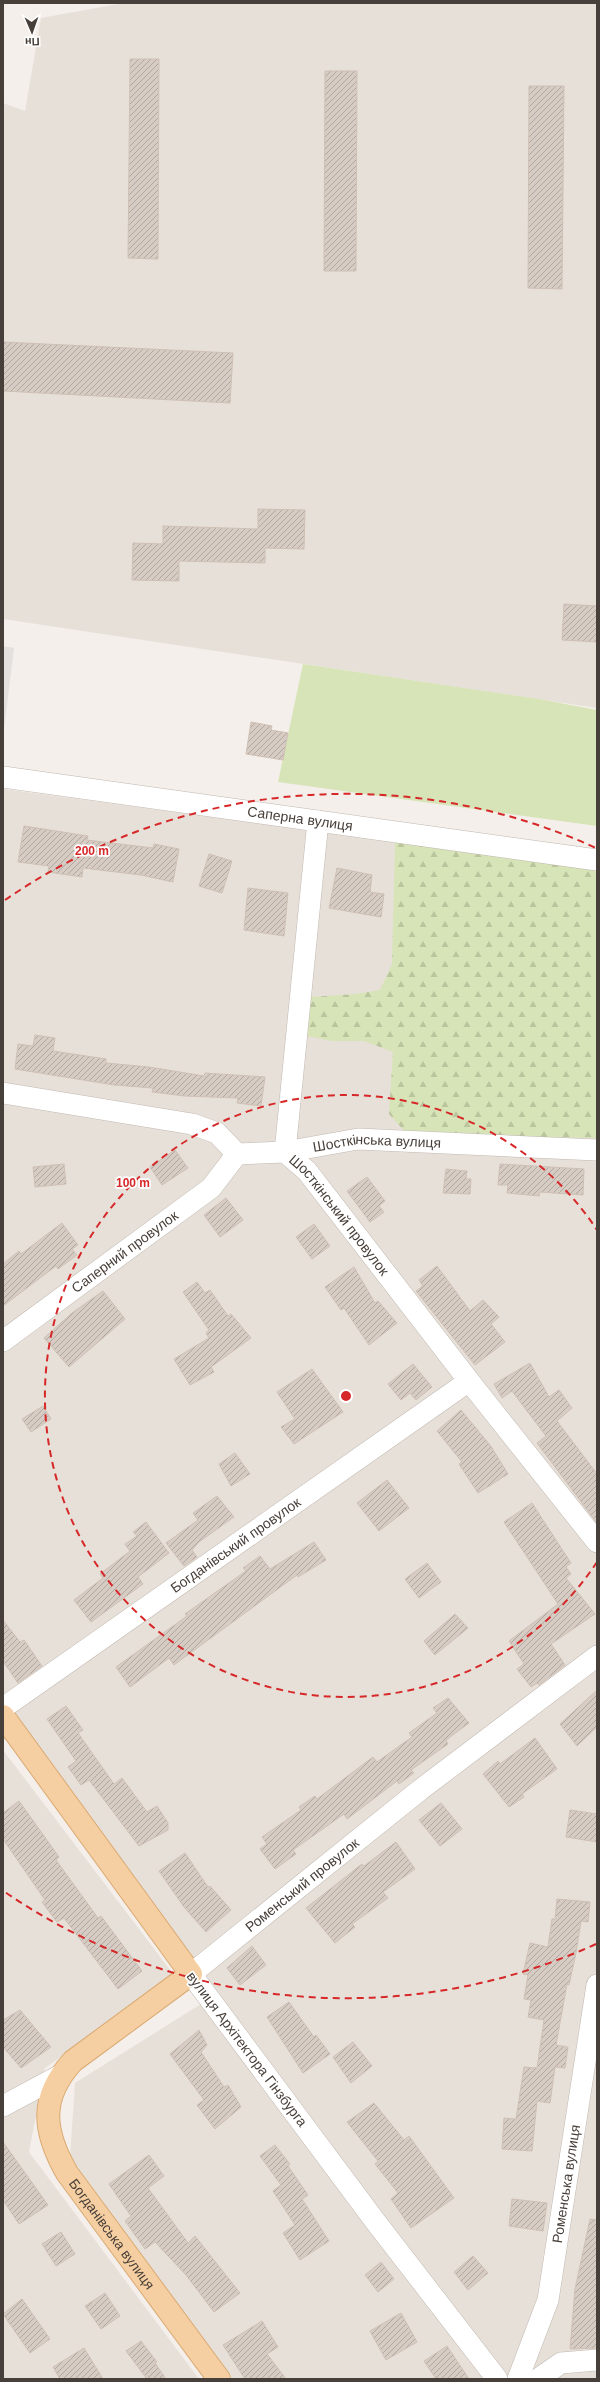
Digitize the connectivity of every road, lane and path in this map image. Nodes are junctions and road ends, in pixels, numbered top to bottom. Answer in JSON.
{"nodes":[{"id":1,"x":3,"y":777,"type":"edge"},
{"id":2,"x":318,"y":821,"type":"junction"},
{"id":3,"x":597,"y":860,"type":"edge"},
{"id":4,"x":3,"y":1093,"type":"edge"},
{"id":5,"x":597,"y":1150,"type":"edge"},
{"id":6,"x":285,"y":1152,"type":"junction"},
{"id":7,"x":237,"y":1154,"type":"junction"},
{"id":8,"x":3,"y":1340,"type":"edge"},
{"id":9,"x":469,"y":1381,"type":"junction"},
{"id":10,"x":597,"y":1542,"type":"edge"},
{"id":11,"x":597,"y":1656,"type":"edge"},
{"id":12,"x":3,"y":1708,"type":"edge"},
{"id":13,"x":3,"y":1716,"type":"edge"},
{"id":14,"x":191,"y":1974,"type":"junction"},
{"id":15,"x":597,"y":1985,"type":"edge"},
{"id":16,"x":59,"y":2076,"type":"junction"},
{"id":17,"x":3,"y":2106,"type":"edge"},
{"id":18,"x":597,"y":2360,"type":"edge"},
{"id":19,"x":219,"y":2379,"type":"edge"},
{"id":20,"x":497,"y":2379,"type":"edge"},
{"id":21,"x":518,"y":2379,"type":"edge"},
{"id":22,"x":538,"y":2379,"type":"edge"}],
"edges":[{"from":1,"to":2,"type":"street","name":"Саперна вулиця"},
{"from":2,"to":3,"type":"street","name":"Саперна вулиця"},
{"from":2,"to":6,"type":"street","name":"Шосткінський провулок"},
{"from":4,"to":7,"type":"street"},
{"from":5,"to":6,"type":"street","name":"Шосткінська вулиця"},
{"from":6,"to":7,"type":"street","name":"Шосткінська вулиця"},
{"from":6,"to":9,"type":"street","name":"Шосткінський провулок"},
{"from":7,"to":8,"type":"street","name":"Саперний провулок"},
{"from":9,"to":10,"type":"street","name":"Шосткінський провулок"},
{"from":9,"to":12,"type":"street","name":"Богданівський провулок"},
{"from":11,"to":14,"type":"street","name":"Роменський провулок"},
{"from":13,"to":14,"type":"main road","name":"вулиця Архітектора Гінзбурга"},
{"from":14,"to":16,"type":"main road","name":"Роменський провулок"},
{"from":14,"to":20,"type":"street","name":"вулиця Архітектора Гінзбурга"},
{"from":15,"to":21,"type":"street","name":"Роменська вулиця"},
{"from":16,"to":17,"type":"street","name":"Роменський провулок"},
{"from":16,"to":19,"type":"main road","name":"Богданівська вулиця"},
{"from":18,"to":22,"type":"street"}]}
